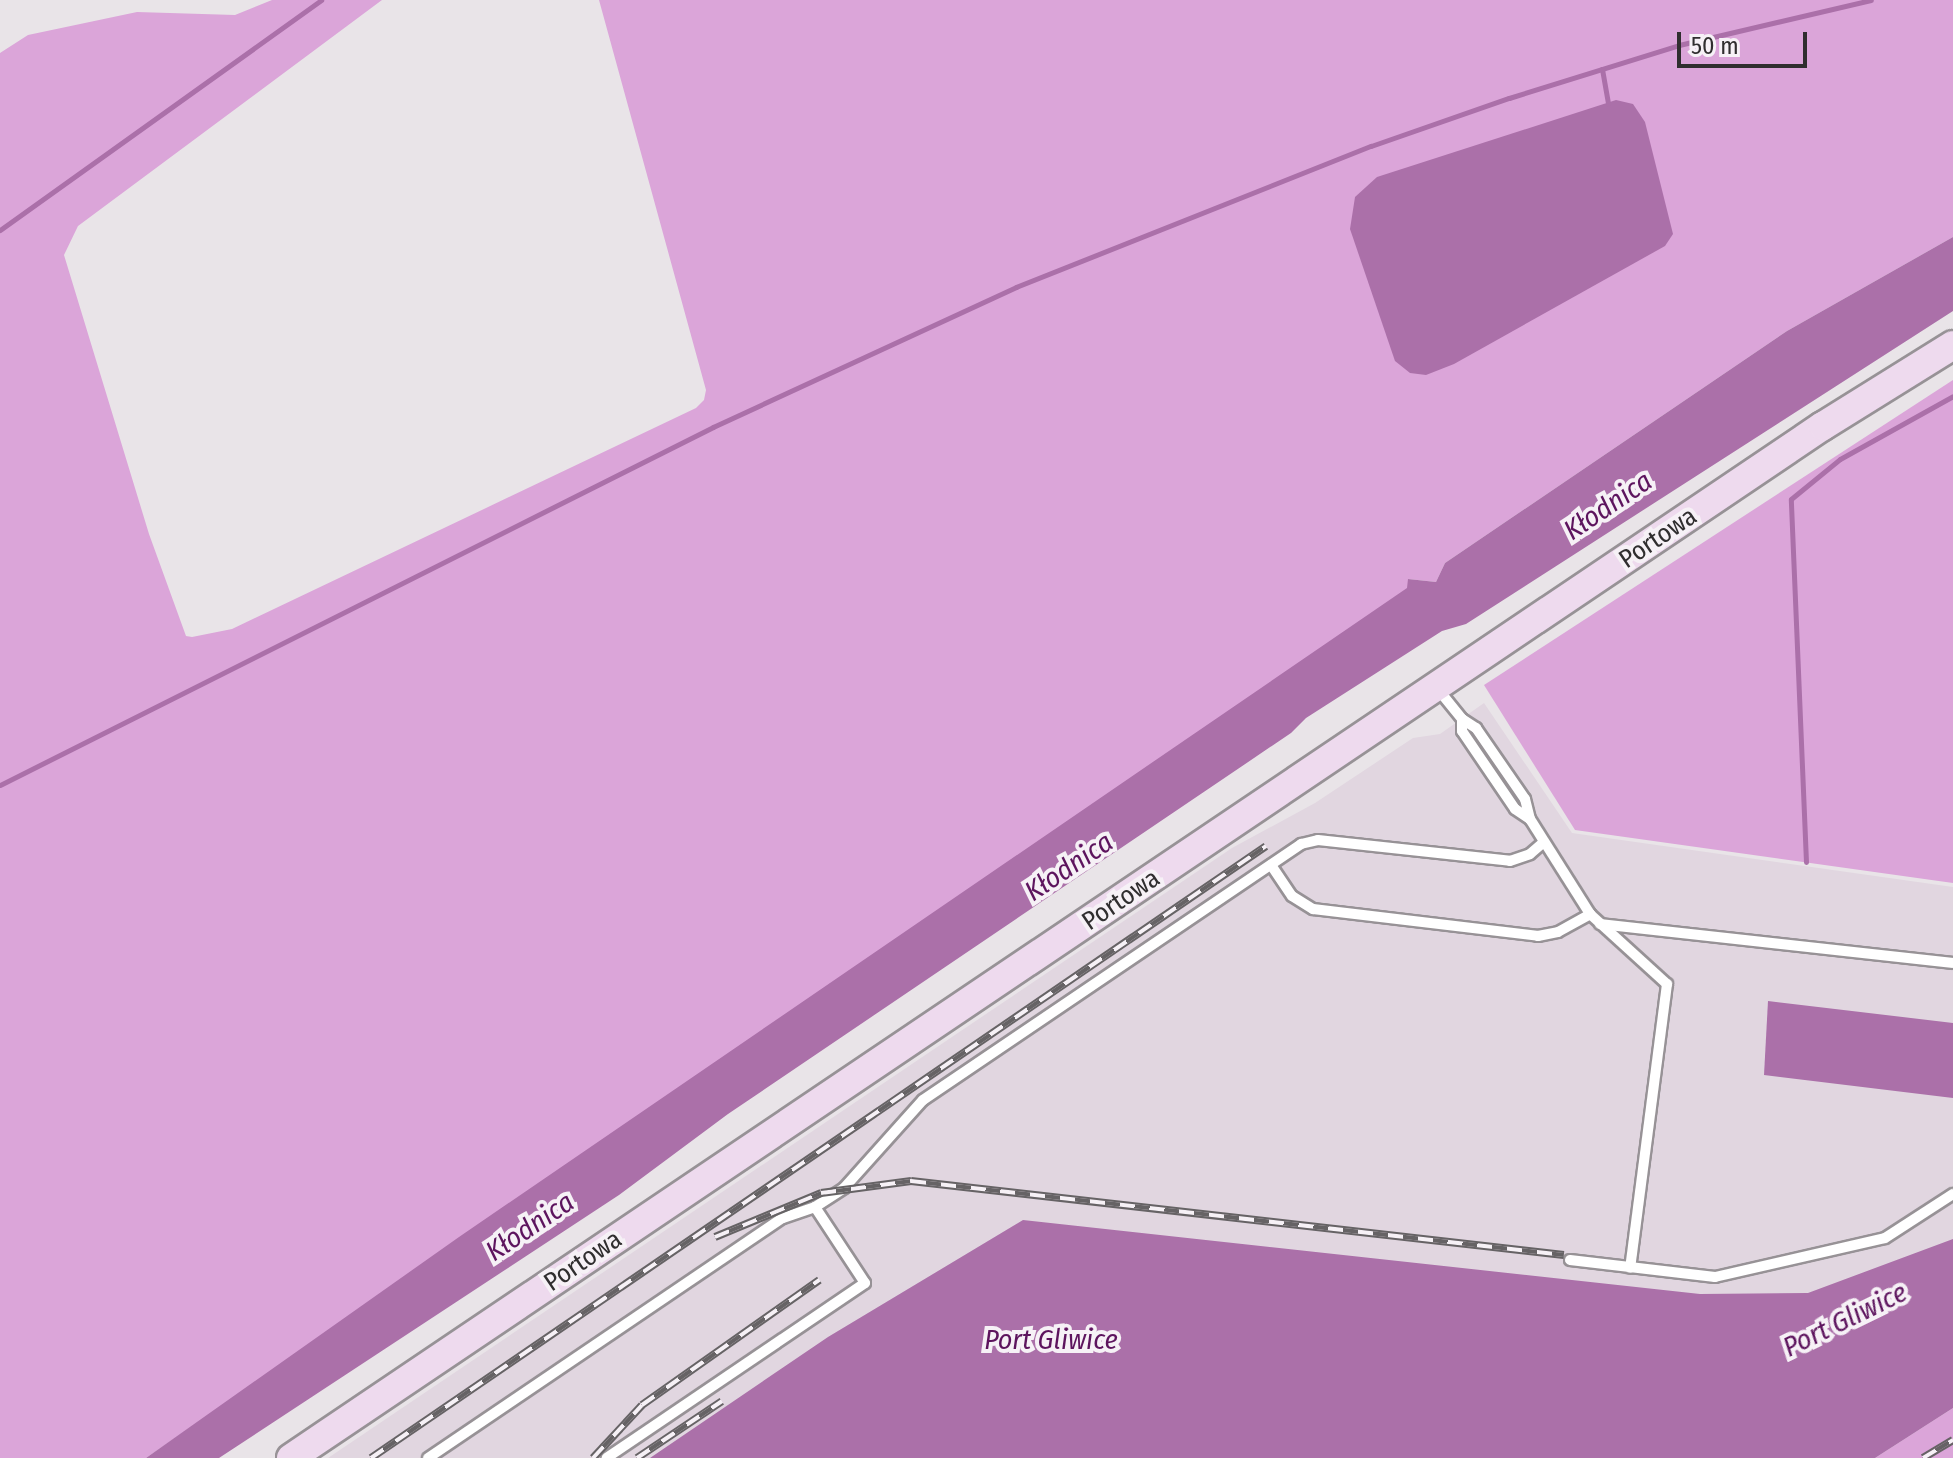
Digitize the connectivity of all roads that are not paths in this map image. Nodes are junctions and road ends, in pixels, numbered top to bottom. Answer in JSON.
{"nodes":[{"id":1,"x":1953,"y":345,"type":"edge"},
{"id":2,"x":1437,"y":688,"type":"junction"},
{"id":3,"x":1544,"y":842,"type":"junction"},
{"id":4,"x":1271,"y":865,"type":"junction"},
{"id":5,"x":1590,"y":914,"type":"junction"},
{"id":6,"x":1600,"y":924,"type":"junction"},
{"id":7,"x":1953,"y":963,"type":"edge"},
{"id":8,"x":1953,"y":1194,"type":"edge"},
{"id":9,"x":815,"y":1207,"type":"junction"},
{"id":10,"x":1570,"y":1260,"type":"dead end"},
{"id":11,"x":1630,"y":1268,"type":"junction"},
{"id":12,"x":291,"y":1458,"type":"edge"},
{"id":13,"x":428,"y":1458,"type":"edge"},
{"id":14,"x":607,"y":1458,"type":"edge"}],
"edges":[{"from":1,"to":2,"type":"street","name":"Portowa"},
{"from":2,"to":3,"type":"lane"},
{"from":2,"to":12,"type":"street","name":"Portowa"},
{"from":3,"to":4,"type":"lane"},
{"from":3,"to":5,"type":"lane"},
{"from":4,"to":5,"type":"lane"},
{"from":4,"to":9,"type":"lane"},
{"from":5,"to":6,"type":"lane"},
{"from":6,"to":7,"type":"lane"},
{"from":6,"to":11,"type":"lane"},
{"from":8,"to":11,"type":"lane"},
{"from":9,"to":13,"type":"lane"},
{"from":9,"to":14,"type":"lane"},
{"from":10,"to":11,"type":"lane"}]}
